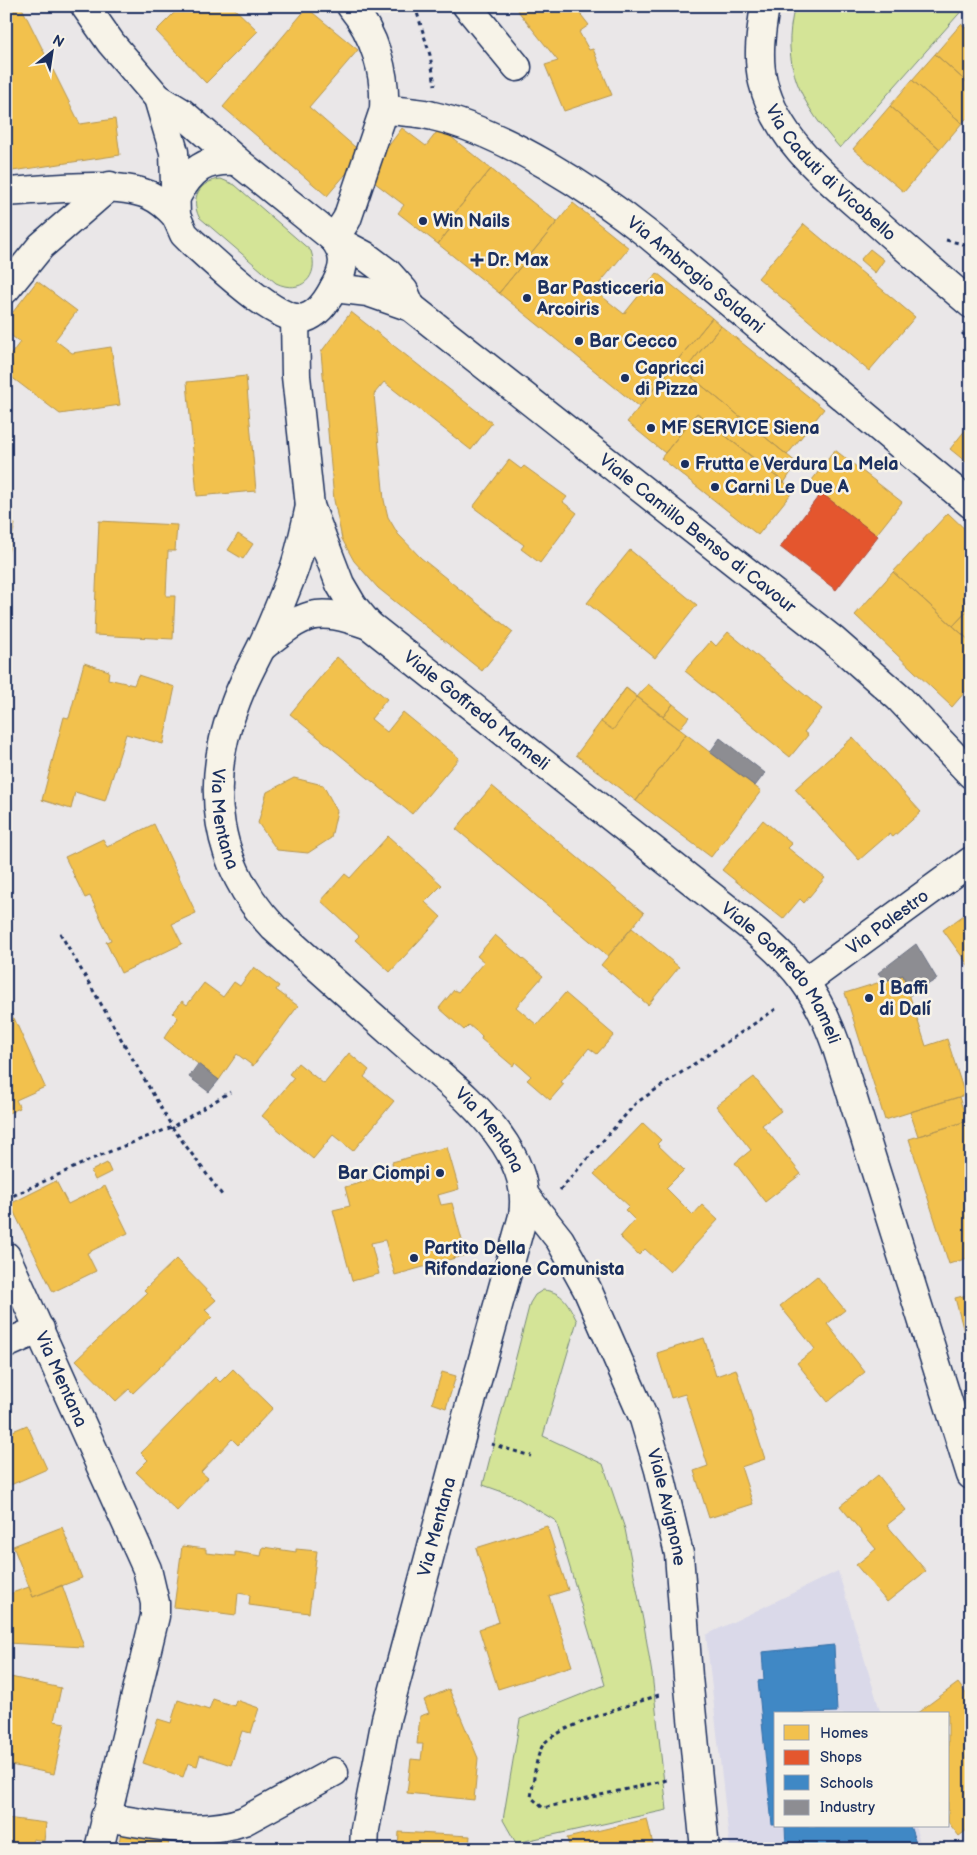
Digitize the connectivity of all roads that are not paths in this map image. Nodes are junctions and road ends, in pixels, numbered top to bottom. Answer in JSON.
{"nodes":[{"id":1,"x":85,"y":6,"type":"edge"},
{"id":2,"x":351,"y":6,"type":"edge"},
{"id":3,"x":467,"y":6,"type":"edge"},
{"id":4,"x":765,"y":6,"type":"edge"},
{"id":5,"x":517,"y":67,"type":"dead end"},
{"id":6,"x":158,"y":98,"type":"junction"},
{"id":7,"x":384,"y":110,"type":"junction"},
{"id":8,"x":238,"y":161,"type":"junction"},
{"id":9,"x":110,"y":186,"type":"junction"},
{"id":10,"x":6,"y":192,"type":"edge"},
{"id":11,"x":176,"y":206,"type":"junction"},
{"id":12,"x":334,"y":239,"type":"junction"},
{"id":13,"x":334,"y":288,"type":"junction"},
{"id":14,"x":6,"y":289,"type":"edge"},
{"id":15,"x":971,"y":304,"type":"edge"},
{"id":16,"x":411,"y":307,"type":"junction"},
{"id":17,"x":296,"y":318,"type":"junction"},
{"id":18,"x":971,"y":504,"type":"edge"},
{"id":19,"x":310,"y":506,"type":"junction"},
{"id":20,"x":369,"y":625,"type":"junction"},
{"id":21,"x":262,"y":647,"type":"junction"},
{"id":22,"x":971,"y":774,"type":"edge"},
{"id":23,"x":971,"y":861,"type":"edge"},
{"id":24,"x":805,"y":982,"type":"junction"},
{"id":25,"x":526,"y":1198,"type":"junction"},
{"id":26,"x":6,"y":1256,"type":"edge"},
{"id":27,"x":40,"y":1329,"type":"junction"},
{"id":28,"x":6,"y":1344,"type":"edge"},
{"id":29,"x":971,"y":1475,"type":"edge"},
{"id":30,"x":334,"y":1772,"type":"dead end"},
{"id":31,"x":105,"y":1817,"type":"junction"},
{"id":32,"x":99,"y":1849,"type":"edge"},
{"id":33,"x":364,"y":1849,"type":"edge"},
{"id":34,"x":705,"y":1849,"type":"edge"}],
"edges":[{"from":1,"to":6,"type":"street","name":"Viale Camillo Benso di Cavour"},
{"from":2,"to":7,"type":"street"},
{"from":3,"to":5,"type":"street"},
{"from":4,"to":15,"type":"street","name":"Via Caduti di Vicobello"},
{"from":6,"to":8,"type":"street","name":"Viale Camillo Benso di Cavour"},
{"from":6,"to":11,"type":"street","name":"Viale Camillo Benso di Cavour"},
{"from":7,"to":12,"type":"street"},
{"from":7,"to":18,"type":"street","name":"Via Ambrogio Soldani"},
{"from":8,"to":11,"type":"street"},
{"from":8,"to":12,"type":"street","name":"Viale Camillo Benso di Cavour"},
{"from":9,"to":10,"type":"street"},
{"from":9,"to":11,"type":"street"},
{"from":9,"to":14,"type":"street"},
{"from":11,"to":17,"type":"street","name":"Viale Camillo Benso di Cavour"},
{"from":12,"to":13,"type":"street","name":"Viale Camillo Benso di Cavour"},
{"from":12,"to":16,"type":"street","name":"Viale Camillo Benso di Cavour"},
{"from":13,"to":16,"type":"street","name":"Viale Camillo Benso di Cavour"},
{"from":13,"to":17,"type":"street","name":"Viale Camillo Benso di Cavour"},
{"from":16,"to":22,"type":"street","name":"Viale Camillo Benso di Cavour"},
{"from":17,"to":19,"type":"street","name":"Viale Goffredo Mameli"},
{"from":19,"to":20,"type":"street","name":"Viale Goffredo Mameli"},
{"from":19,"to":21,"type":"street","name":"Via Mentana"},
{"from":20,"to":21,"type":"street","name":"Viale Goffredo Mameli"},
{"from":20,"to":24,"type":"street","name":"Viale Goffredo Mameli"},
{"from":21,"to":25,"type":"street","name":"Via Mentana"},
{"from":23,"to":24,"type":"street","name":"Via Palestro"},
{"from":24,"to":29,"type":"street","name":"Viale Goffredo Mameli"},
{"from":25,"to":33,"type":"street","name":"Via Mentana"},
{"from":25,"to":34,"type":"street","name":"Viale Avignone"},
{"from":26,"to":27,"type":"street","name":"Via Mentana"},
{"from":27,"to":28,"type":"street"},
{"from":27,"to":31,"type":"street","name":"Via Mentana"},
{"from":30,"to":31,"type":"street"},
{"from":31,"to":32,"type":"street","name":"Via Mentana"}]}
